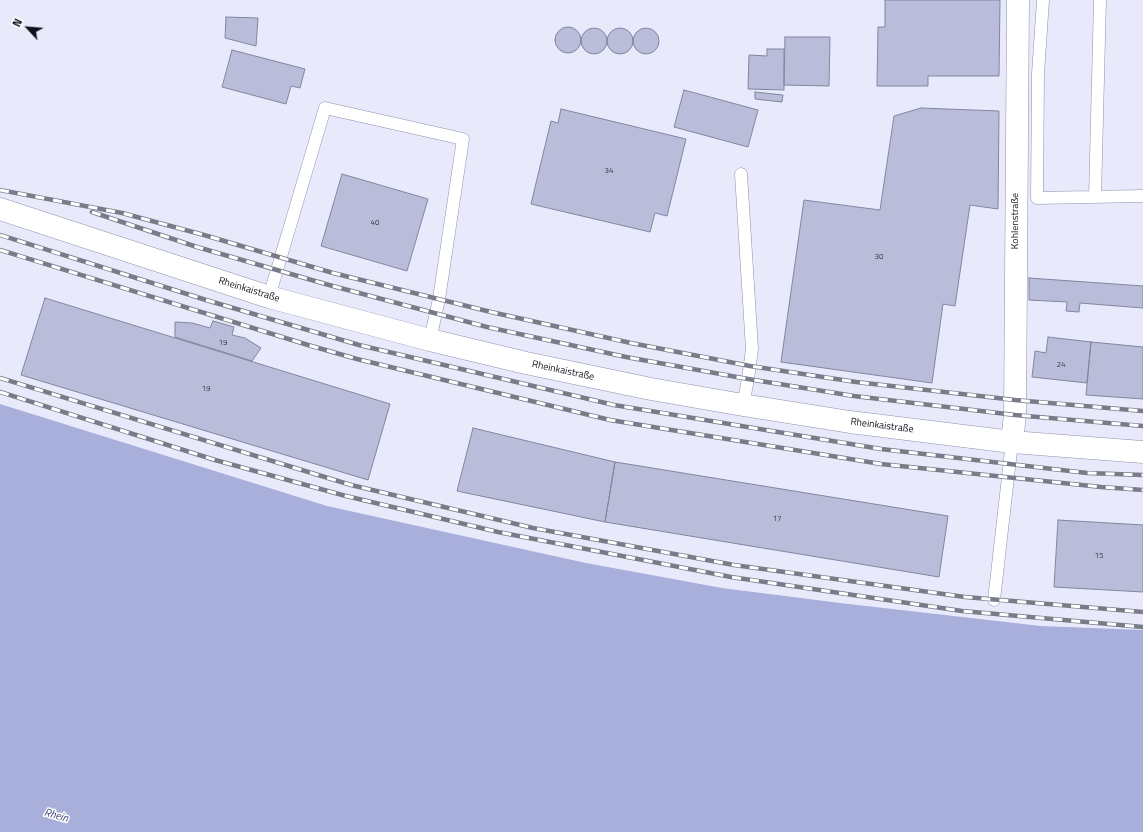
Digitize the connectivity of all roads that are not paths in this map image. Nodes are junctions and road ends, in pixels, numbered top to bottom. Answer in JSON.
{"nodes":[{"id":1,"x":1018,"y":0,"type":"edge"},
{"id":2,"x":1043,"y":0,"type":"edge"},
{"id":3,"x":1100,"y":0,"type":"edge"},
{"id":4,"x":742,"y":174,"type":"dead end"},
{"id":5,"x":1143,"y":196,"type":"edge"},
{"id":6,"x":1095,"y":197,"type":"junction"},
{"id":7,"x":0,"y":209,"type":"edge"},
{"id":8,"x":269,"y":297,"type":"junction"},
{"id":9,"x":430,"y":340,"type":"junction"},
{"id":10,"x":743,"y":405,"type":"junction"},
{"id":11,"x":1012,"y":442,"type":"junction"},
{"id":12,"x":1143,"y":452,"type":"edge"},
{"id":13,"x":994,"y":600,"type":"dead end"}],
"edges":[{"from":1,"to":11,"type":"street","name":"Kohlenstraße"},
{"from":2,"to":6,"type":"lane"},
{"from":3,"to":6,"type":"lane"},
{"from":4,"to":10,"type":"lane"},
{"from":5,"to":6,"type":"lane"},
{"from":7,"to":8,"type":"street","name":"Rheinkaistraße"},
{"from":8,"to":9,"type":"street","name":"Rheinkaistraße"},
{"from":8,"to":9,"type":"lane"},
{"from":9,"to":10,"type":"street","name":"Rheinkaistraße"},
{"from":10,"to":11,"type":"street","name":"Rheinkaistraße"},
{"from":11,"to":12,"type":"street","name":"Rheinkaistraße"},
{"from":11,"to":13,"type":"lane"}]}
